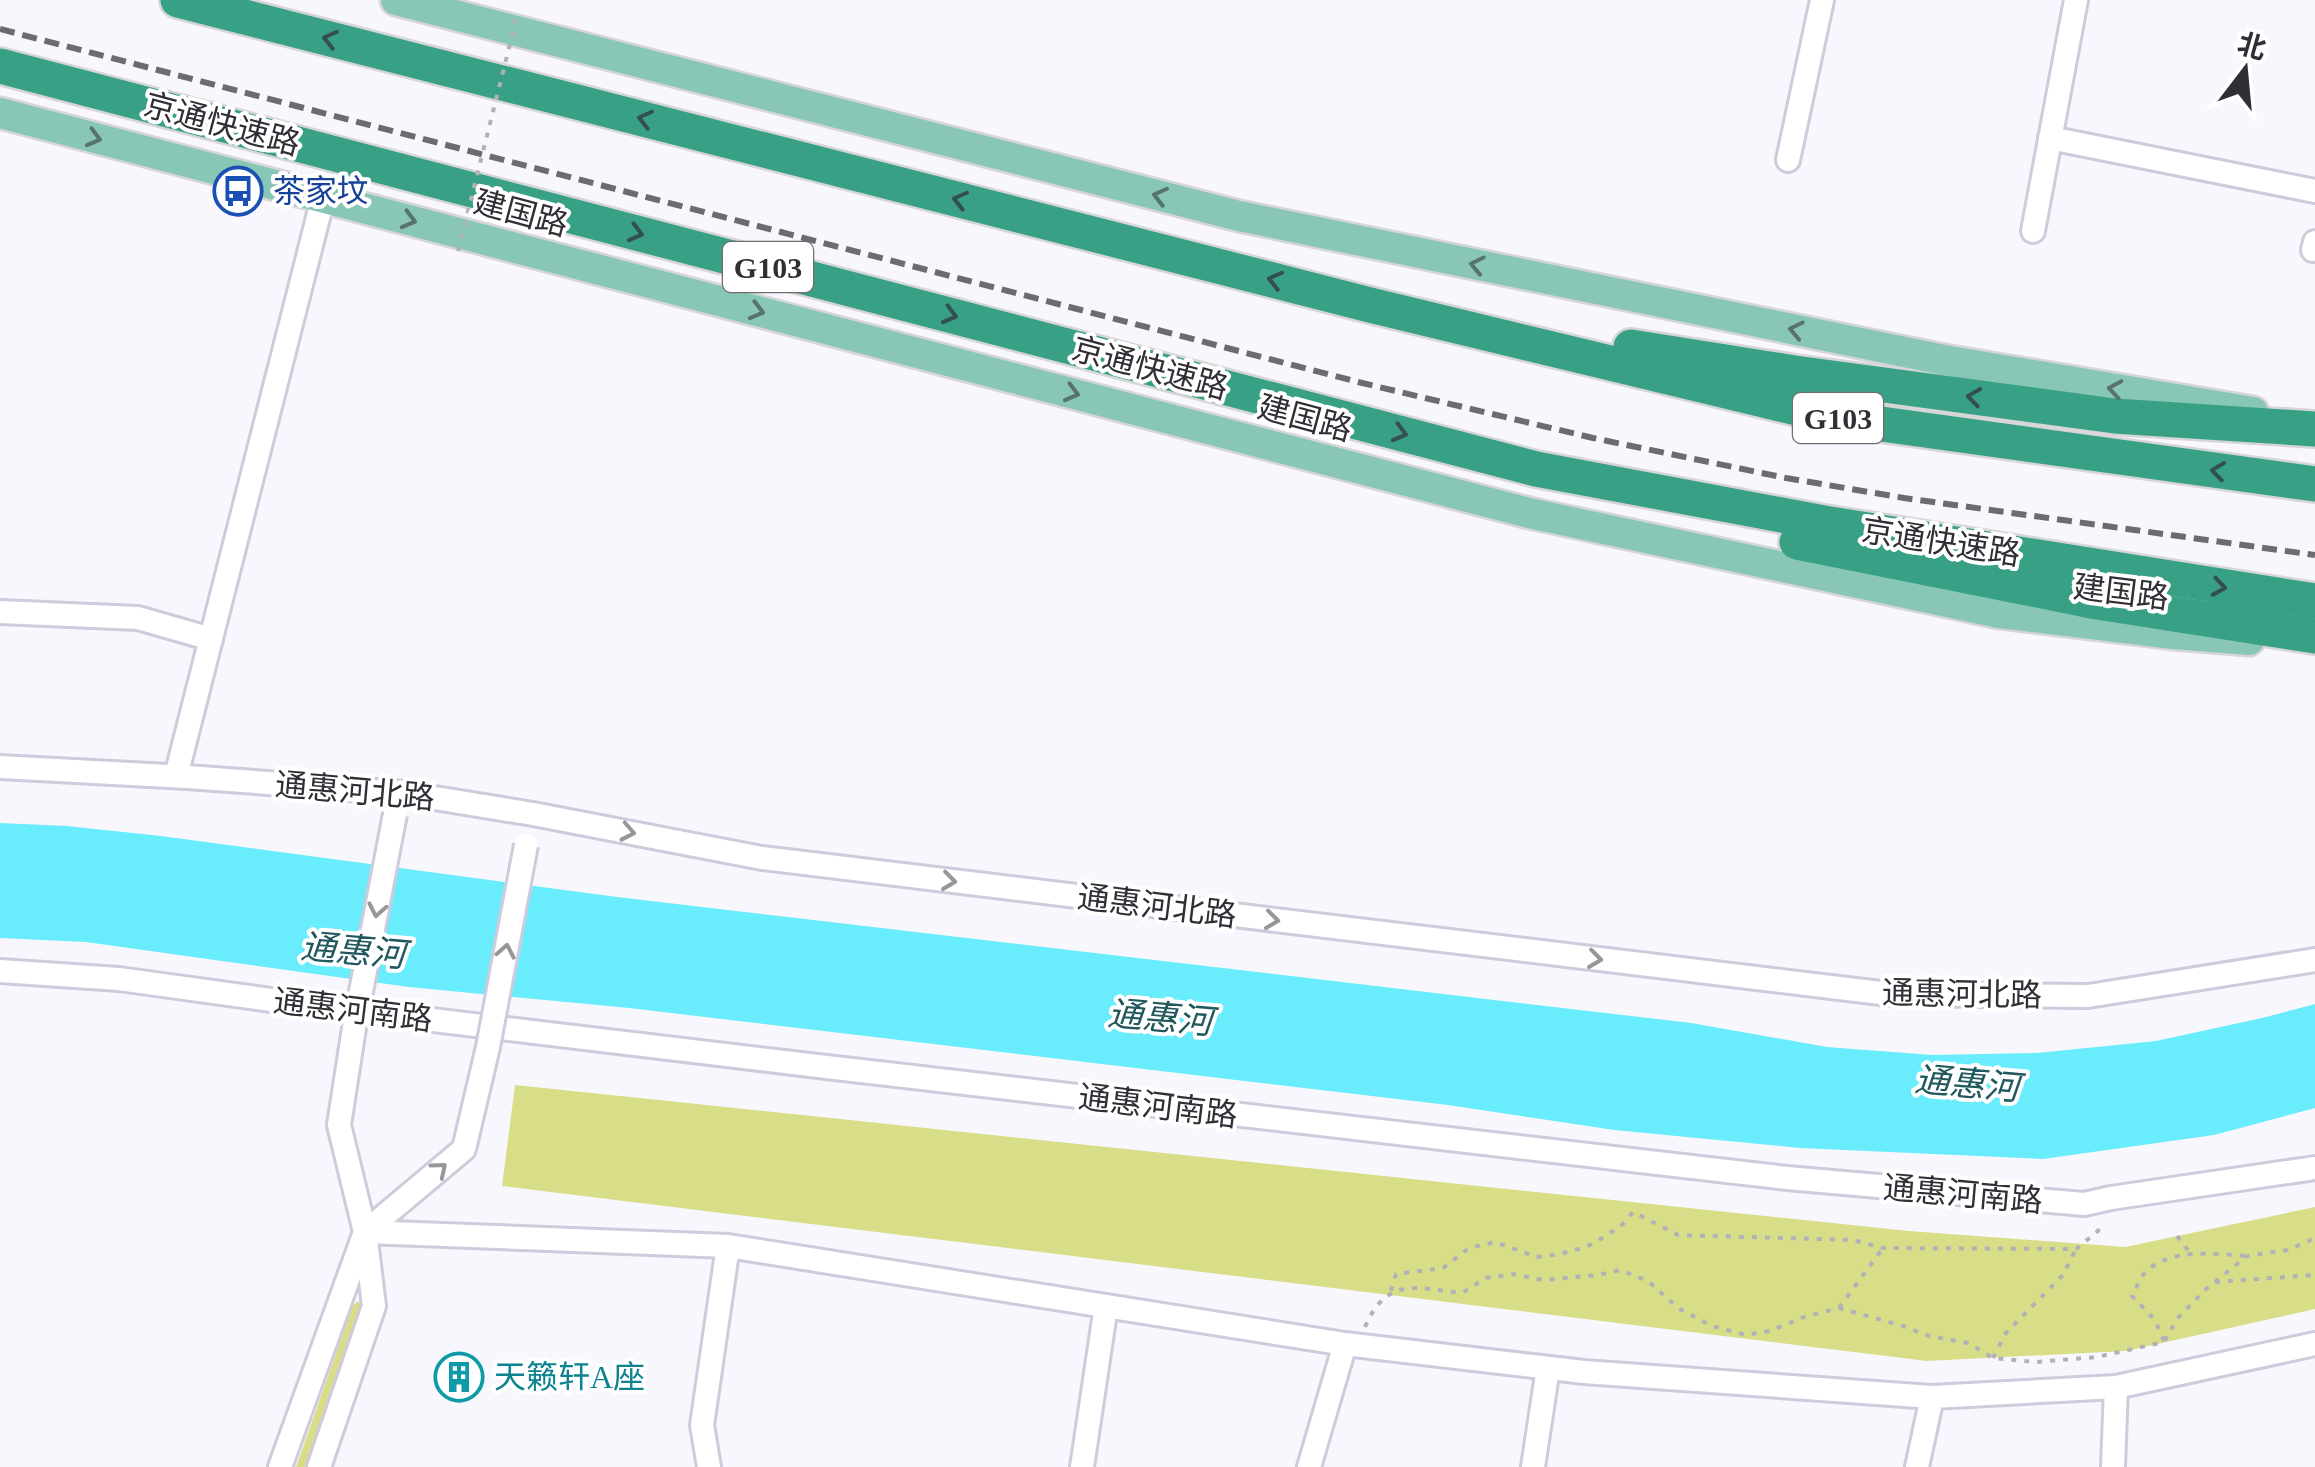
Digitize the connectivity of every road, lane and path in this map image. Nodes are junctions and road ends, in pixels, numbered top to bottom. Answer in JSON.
{"nodes":[{"id":1,"x":178,"y":0,"type":"edge"},
{"id":2,"x":396,"y":0,"type":"edge"},
{"id":3,"x":1822,"y":0,"type":"edge"},
{"id":4,"x":2076,"y":0,"type":"edge"},
{"id":5,"x":518,"y":16,"type":"dead end"},
{"id":6,"x":0,"y":66,"type":"edge"},
{"id":7,"x":0,"y":114,"type":"edge"},
{"id":8,"x":2050,"y":138,"type":"junction"},
{"id":9,"x":1788,"y":160,"type":"dead end"},
{"id":10,"x":2315,"y":191,"type":"edge"},
{"id":11,"x":323,"y":198,"type":"junction"},
{"id":12,"x":2033,"y":231,"type":"dead end"},
{"id":13,"x":458,"y":251,"type":"dead end"},
{"id":14,"x":1370,"y":305,"type":"junction"},
{"id":15,"x":2315,"y":426,"type":"edge"},
{"id":16,"x":1536,"y":469,"type":"junction"},
{"id":17,"x":2315,"y":484,"type":"edge"},
{"id":18,"x":2315,"y":601,"type":"edge"},
{"id":19,"x":0,"y":612,"type":"edge"},
{"id":20,"x":2315,"y":636,"type":"edge"},
{"id":21,"x":211,"y":639,"type":"junction"},
{"id":22,"x":2315,"y":646,"type":"edge"},
{"id":23,"x":0,"y":767,"type":"edge"},
{"id":24,"x":176,"y":776,"type":"junction"},
{"id":25,"x":400,"y":804,"type":"junction"},
{"id":26,"x":532,"y":814,"type":"junction"},
{"id":27,"x":2315,"y":960,"type":"edge"},
{"id":28,"x":0,"y":971,"type":"edge"},
{"id":29,"x":2315,"y":1168,"type":"edge"},
{"id":30,"x":2111,"y":1198,"type":"junction"},
{"id":31,"x":365,"y":1232,"type":"junction"},
{"id":32,"x":2178,"y":1236,"type":"dead end"},
{"id":33,"x":2315,"y":1238,"type":"edge"},
{"id":34,"x":728,"y":1246,"type":"junction"},
{"id":35,"x":1883,"y":1248,"type":"junction"},
{"id":36,"x":2076,"y":1249,"type":"junction"},
{"id":37,"x":2191,"y":1254,"type":"junction"},
{"id":38,"x":2247,"y":1256,"type":"junction"},
{"id":39,"x":2315,"y":1275,"type":"edge"},
{"id":40,"x":2215,"y":1282,"type":"junction"},
{"id":41,"x":1391,"y":1291,"type":"junction"},
{"id":42,"x":1106,"y":1306,"type":"junction"},
{"id":43,"x":1839,"y":1308,"type":"junction"},
{"id":44,"x":2164,"y":1342,"type":"junction"},
{"id":45,"x":2315,"y":1344,"type":"edge"},
{"id":46,"x":1352,"y":1345,"type":"junction"},
{"id":47,"x":1993,"y":1358,"type":"junction"},
{"id":48,"x":1548,"y":1368,"type":"junction"},
{"id":49,"x":2116,"y":1387,"type":"junction"},
{"id":50,"x":1932,"y":1397,"type":"junction"},
{"id":51,"x":280,"y":1467,"type":"edge"},
{"id":52,"x":319,"y":1467,"type":"edge"},
{"id":53,"x":709,"y":1467,"type":"edge"},
{"id":54,"x":1082,"y":1467,"type":"edge"},
{"id":55,"x":1309,"y":1467,"type":"edge"},
{"id":56,"x":1534,"y":1467,"type":"edge"},
{"id":57,"x":1918,"y":1467,"type":"edge"},
{"id":58,"x":2113,"y":1467,"type":"edge"}],
"edges":[{"from":14,"to":1,"type":"highway","number":"G103","one_way":true},
{"from":15,"to":2,"type":"main road","one_way":true},
{"from":3,"to":9,"type":"street"},
{"from":4,"to":8,"type":"street"},
{"from":5,"to":13,"type":"path","bridge":true},
{"from":6,"to":16,"type":"highway","name":"京通快速路","number":"G103","one_way":true},
{"from":7,"to":11,"type":"main road","name":"建国路","one_way":true},
{"from":8,"to":10,"type":"street"},
{"from":8,"to":12,"type":"street"},
{"from":11,"to":21,"type":"street"},
{"from":11,"to":22,"type":"main road","name":"建国路","one_way":true},
{"from":15,"to":14,"type":"highway","one_way":true},
{"from":17,"to":14,"type":"highway","number":"G103","one_way":true},
{"from":16,"to":18,"type":"highway","name":"京通快速路","number":"G103","one_way":true},
{"from":16,"to":20,"type":"highway"},
{"from":19,"to":21,"type":"street"},
{"from":21,"to":24,"type":"street"},
{"from":23,"to":24,"type":"street","name":"通惠河北路"},
{"from":24,"to":25,"type":"street","name":"通惠河北路"},
{"from":25,"to":26,"type":"street","name":"通惠河北路"},
{"from":25,"to":31,"type":"street","one_way":true,"bridge":true},
{"from":26,"to":27,"type":"street","name":"通惠河北路","one_way":true},
{"from":31,"to":26,"type":"street","one_way":true,"bridge":true},
{"from":28,"to":30,"type":"street","name":"通惠河南路"},
{"from":29,"to":30,"type":"street","name":"通惠河南路"},
{"from":30,"to":36,"type":"path"},
{"from":31,"to":34,"type":"street"},
{"from":31,"to":51,"type":"street"},
{"from":31,"to":52,"type":"street"},
{"from":32,"to":37,"type":"path"},
{"from":33,"to":38,"type":"path"},
{"from":34,"to":42,"type":"street"},
{"from":34,"to":53,"type":"street"},
{"from":35,"to":36,"type":"path"},
{"from":35,"to":41,"type":"path"},
{"from":35,"to":43,"type":"path"},
{"from":36,"to":47,"type":"path"},
{"from":37,"to":38,"type":"path"},
{"from":37,"to":44,"type":"path"},
{"from":38,"to":40,"type":"path"},
{"from":39,"to":40,"type":"path"},
{"from":40,"to":44,"type":"path"},
{"from":41,"to":43,"type":"path"},
{"from":41,"to":46,"type":"path"},
{"from":42,"to":46,"type":"street"},
{"from":42,"to":54,"type":"street"},
{"from":43,"to":47,"type":"path"},
{"from":44,"to":47,"type":"path"},
{"from":45,"to":49,"type":"street"},
{"from":46,"to":48,"type":"street"},
{"from":46,"to":55,"type":"street"},
{"from":48,"to":50,"type":"street"},
{"from":48,"to":56,"type":"street"},
{"from":49,"to":50,"type":"street"},
{"from":49,"to":58,"type":"street"},
{"from":50,"to":57,"type":"street"}]}
